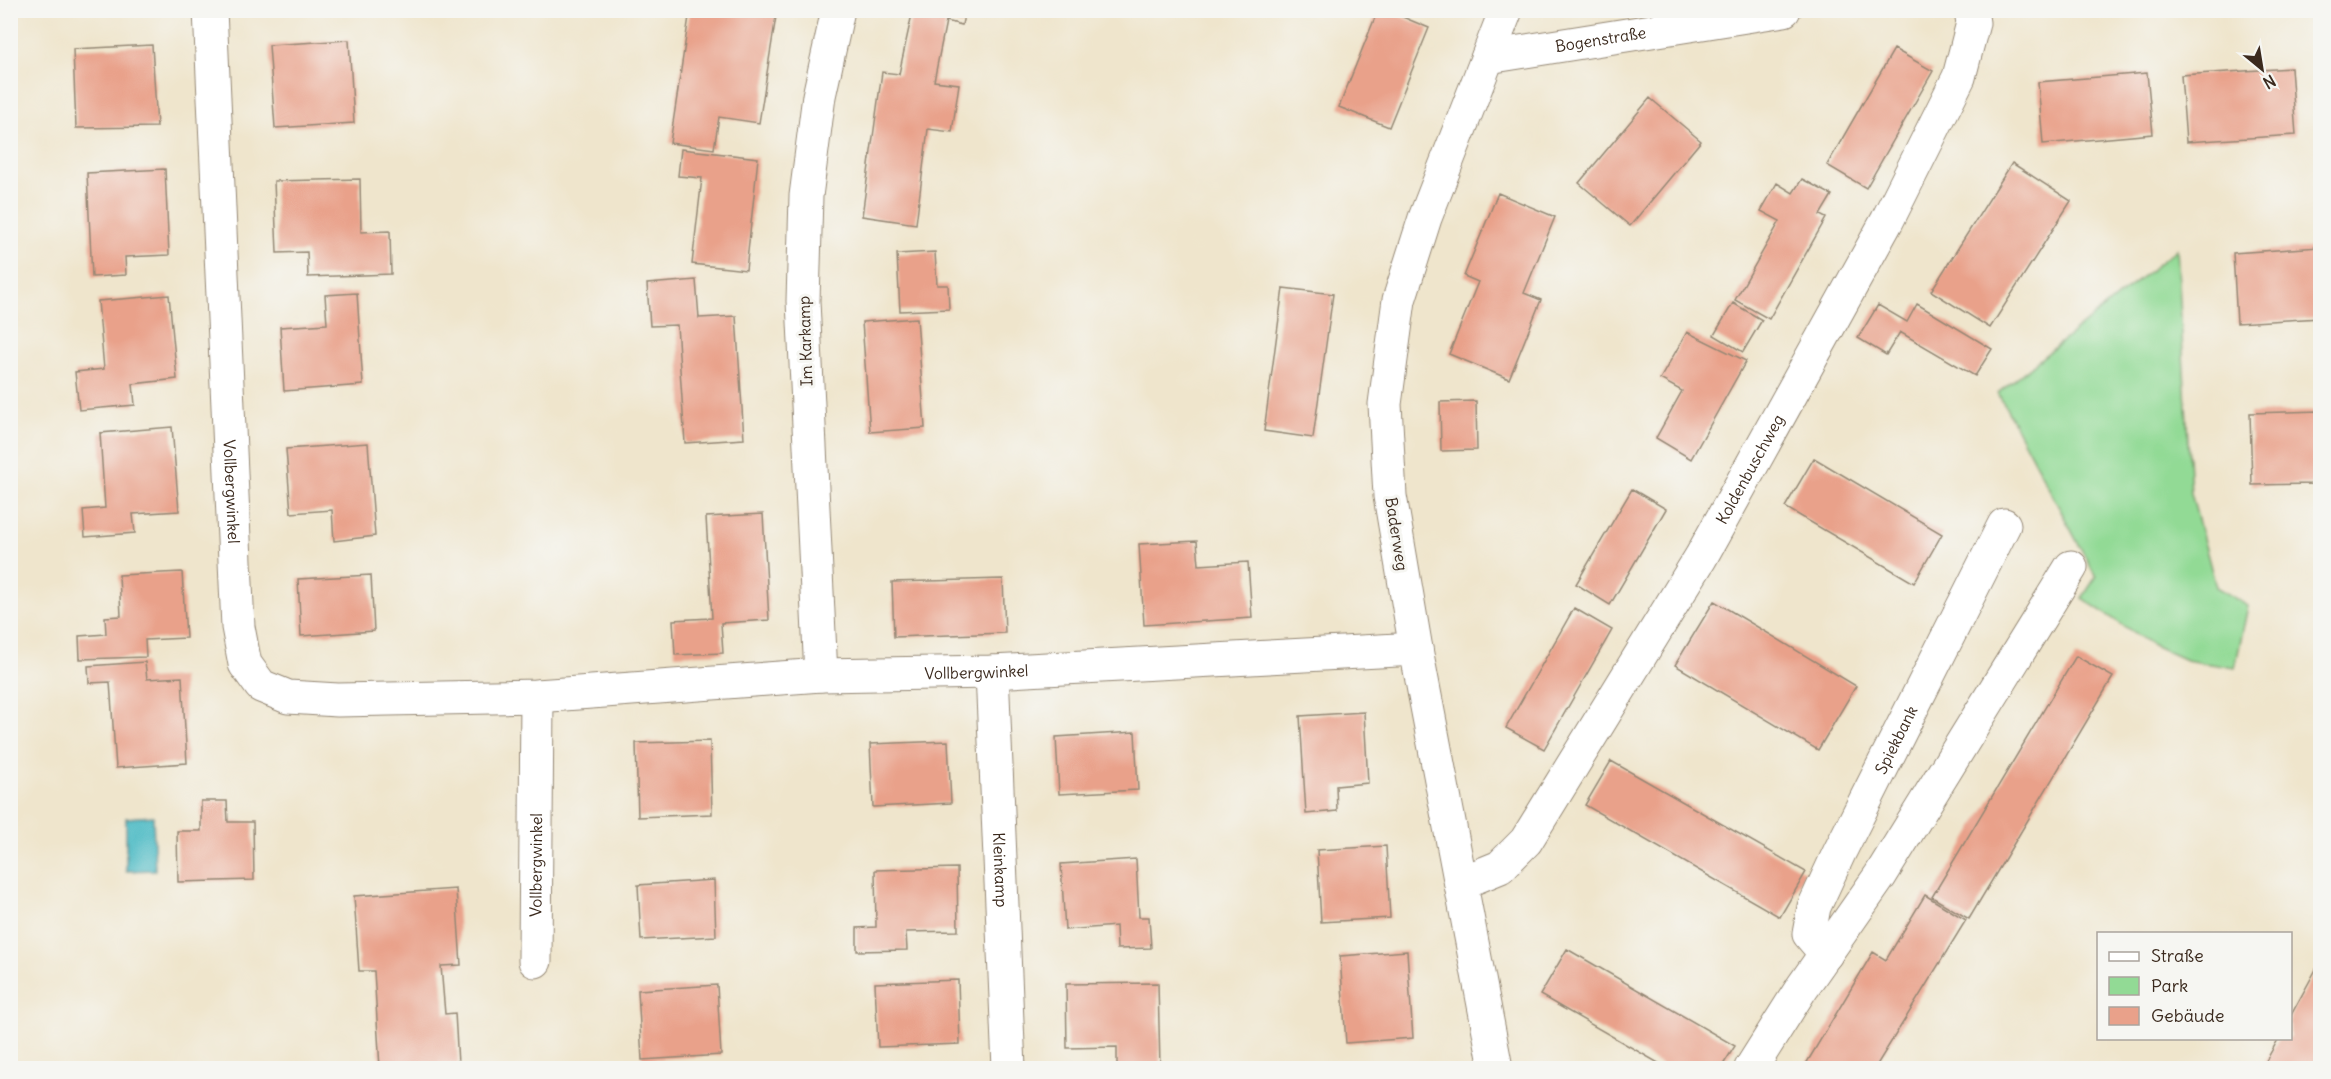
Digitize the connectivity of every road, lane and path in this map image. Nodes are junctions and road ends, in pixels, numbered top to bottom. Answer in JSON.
{"nodes":[{"id":1,"x":210,"y":10,"type":"edge"},
{"id":2,"x":838,"y":10,"type":"edge"},
{"id":3,"x":1506,"y":10,"type":"edge"},
{"id":4,"x":1784,"y":10,"type":"edge"},
{"id":5,"x":1971,"y":10,"type":"edge"},
{"id":6,"x":1488,"y":57,"type":"junction"},
{"id":7,"x":2004,"y":525,"type":"dead end"},
{"id":8,"x":2071,"y":567,"type":"dead end"},
{"id":9,"x":1416,"y":649,"type":"junction"},
{"id":10,"x":992,"y":672,"type":"junction"},
{"id":11,"x":821,"y":675,"type":"junction"},
{"id":12,"x":537,"y":696,"type":"junction"},
{"id":13,"x":1461,"y":883,"type":"junction"},
{"id":14,"x":1826,"y":954,"type":"junction"},
{"id":15,"x":535,"y":961,"type":"dead end"},
{"id":16,"x":1009,"y":1068,"type":"edge"},
{"id":17,"x":1496,"y":1068,"type":"edge"},
{"id":18,"x":1751,"y":1068,"type":"edge"}],
"edges":[{"from":1,"to":12,"type":"street","name":"Vollbergwinkel"},
{"from":2,"to":11,"type":"street","name":"Im Karkamp"},
{"from":3,"to":6,"type":"street","name":"Baderweg"},
{"from":4,"to":6,"type":"street","name":"Bogenstraße"},
{"from":5,"to":13,"type":"street","name":"Koldenbuschweg"},
{"from":6,"to":9,"type":"street","name":"Baderweg"},
{"from":7,"to":14,"type":"street","name":"Spiekbank"},
{"from":8,"to":14,"type":"street"},
{"from":9,"to":10,"type":"street","name":"Vollbergwinkel"},
{"from":9,"to":13,"type":"street","name":"Baderweg"},
{"from":10,"to":11,"type":"street","name":"Vollbergwinkel"},
{"from":10,"to":16,"type":"street","name":"Kleinkamp"},
{"from":11,"to":12,"type":"street","name":"Vollbergwinkel"},
{"from":12,"to":15,"type":"street","name":"Vollbergwinkel"},
{"from":13,"to":17,"type":"street","name":"Baderweg"},
{"from":14,"to":18,"type":"street"}]}
